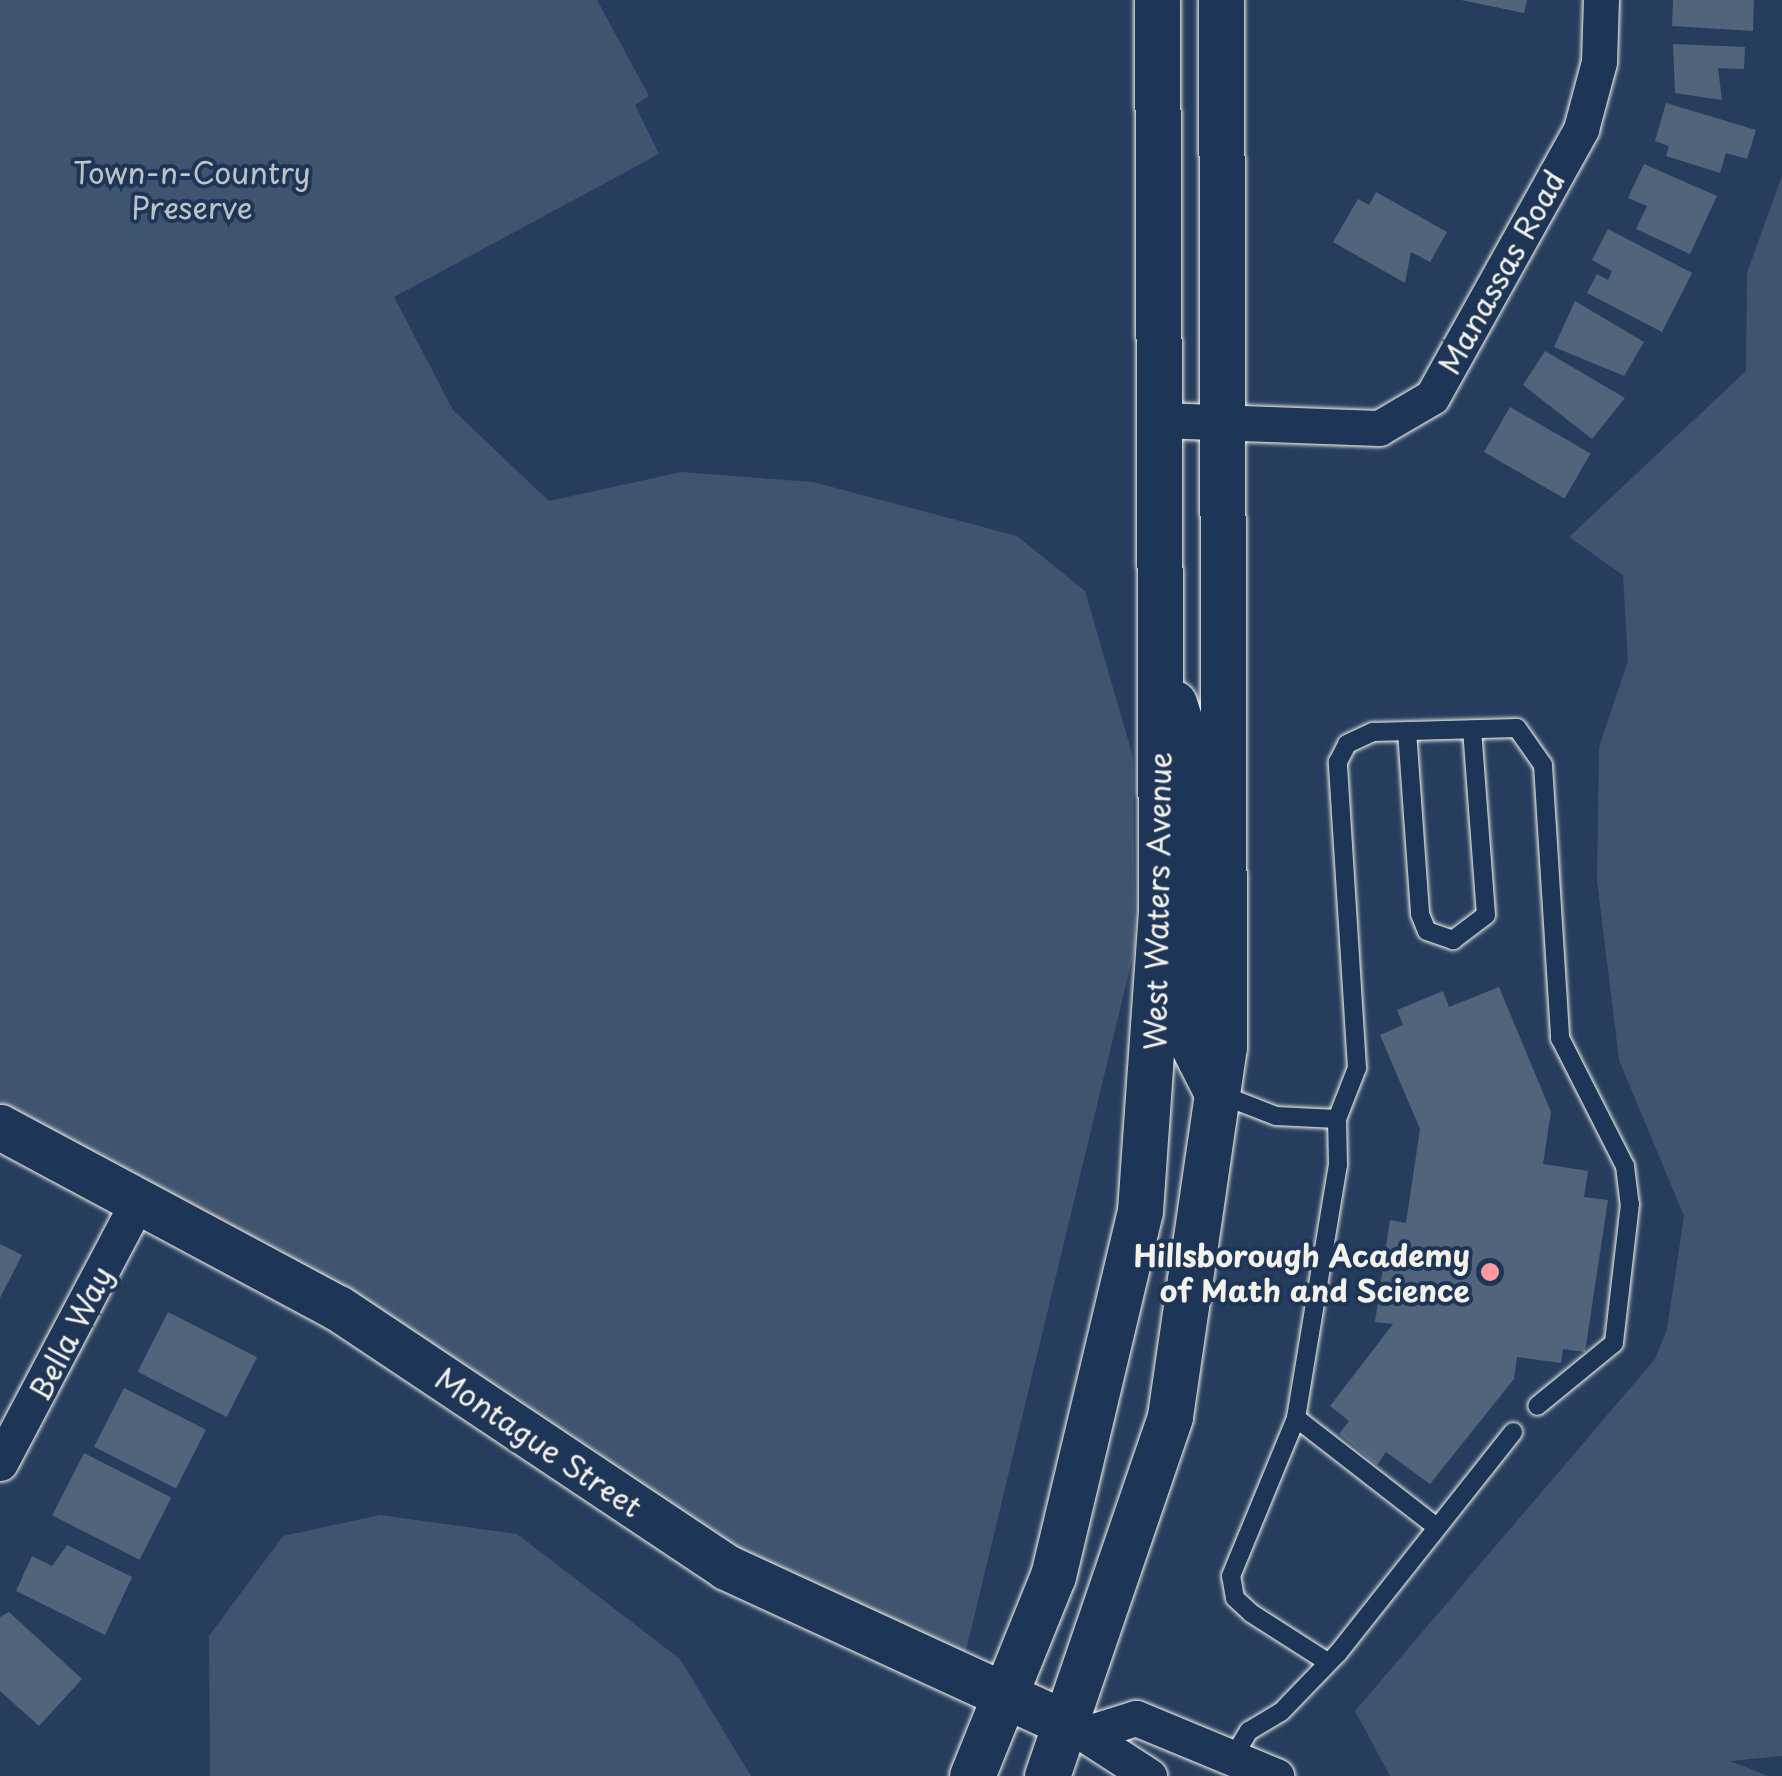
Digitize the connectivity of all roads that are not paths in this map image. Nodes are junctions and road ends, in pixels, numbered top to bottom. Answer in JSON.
{"nodes":[{"id":1,"x":1157,"y":0,"type":"edge"},
{"id":2,"x":1221,"y":0,"type":"edge"},
{"id":3,"x":1601,"y":0,"type":"edge"},
{"id":4,"x":1159,"y":420,"type":"junction"},
{"id":5,"x":1228,"y":421,"type":"junction"},
{"id":6,"x":1160,"y":658,"type":"junction"},
{"id":7,"x":1472,"y":730,"type":"junction"},
{"id":8,"x":1407,"y":731,"type":"junction"},
{"id":9,"x":1217,"y":1093,"type":"junction"},
{"id":10,"x":1336,"y":1119,"type":"junction"},
{"id":11,"x":0,"y":1126,"type":"edge"},
{"id":12,"x":138,"y":1202,"type":"junction"},
{"id":13,"x":1537,"y":1406,"type":"dead end"},
{"id":14,"x":1296,"y":1418,"type":"junction"},
{"id":15,"x":11,"y":1420,"type":"edge"},
{"id":16,"x":1513,"y":1432,"type":"dead end"},
{"id":17,"x":0,"y":1463,"type":"edge"},
{"id":18,"x":1435,"y":1526,"type":"junction"},
{"id":19,"x":1326,"y":1661,"type":"junction"},
{"id":20,"x":1002,"y":1699,"type":"junction"},
{"id":21,"x":1079,"y":1728,"type":"junction"},
{"id":22,"x":1232,"y":1759,"type":"junction"},
{"id":23,"x":972,"y":1776,"type":"edge"},
{"id":24,"x":1047,"y":1776,"type":"edge"},
{"id":25,"x":1148,"y":1776,"type":"edge"},
{"id":26,"x":1276,"y":1776,"type":"edge"}],
"edges":[{"from":1,"to":4,"type":"street","name":"West Waters Avenue"},
{"from":2,"to":5,"type":"street"},
{"from":3,"to":5,"type":"street","name":"Manassas Road"},
{"from":4,"to":5,"type":"street","name":"Manassas Road"},
{"from":4,"to":6,"type":"street","name":"West Waters Avenue"},
{"from":5,"to":9,"type":"street"},
{"from":6,"to":9,"type":"street"},
{"from":6,"to":20,"type":"street","name":"West Waters Avenue"},
{"from":7,"to":8,"type":"lane"},
{"from":7,"to":8,"type":"lane"},
{"from":7,"to":13,"type":"lane"},
{"from":8,"to":10,"type":"lane"},
{"from":9,"to":10,"type":"lane"},
{"from":9,"to":21,"type":"street"},
{"from":10,"to":14,"type":"lane"},
{"from":11,"to":12,"type":"street","name":"Montague Street"},
{"from":12,"to":15,"type":"street","name":"Bella Way"},
{"from":12,"to":20,"type":"street","name":"Montague Street"},
{"from":14,"to":18,"type":"lane"},
{"from":14,"to":19,"type":"lane"},
{"from":15,"to":17,"type":"street","name":"Bella Way"},
{"from":16,"to":18,"type":"lane"},
{"from":18,"to":19,"type":"lane"},
{"from":19,"to":22,"type":"lane"},
{"from":20,"to":21,"type":"street","name":"Montague Street"},
{"from":20,"to":23,"type":"street","name":"West Waters Avenue"},
{"from":21,"to":22,"type":"street"},
{"from":21,"to":24,"type":"street"},
{"from":21,"to":25,"type":"street","name":"Montague Street"},
{"from":22,"to":26,"type":"street"}]}
